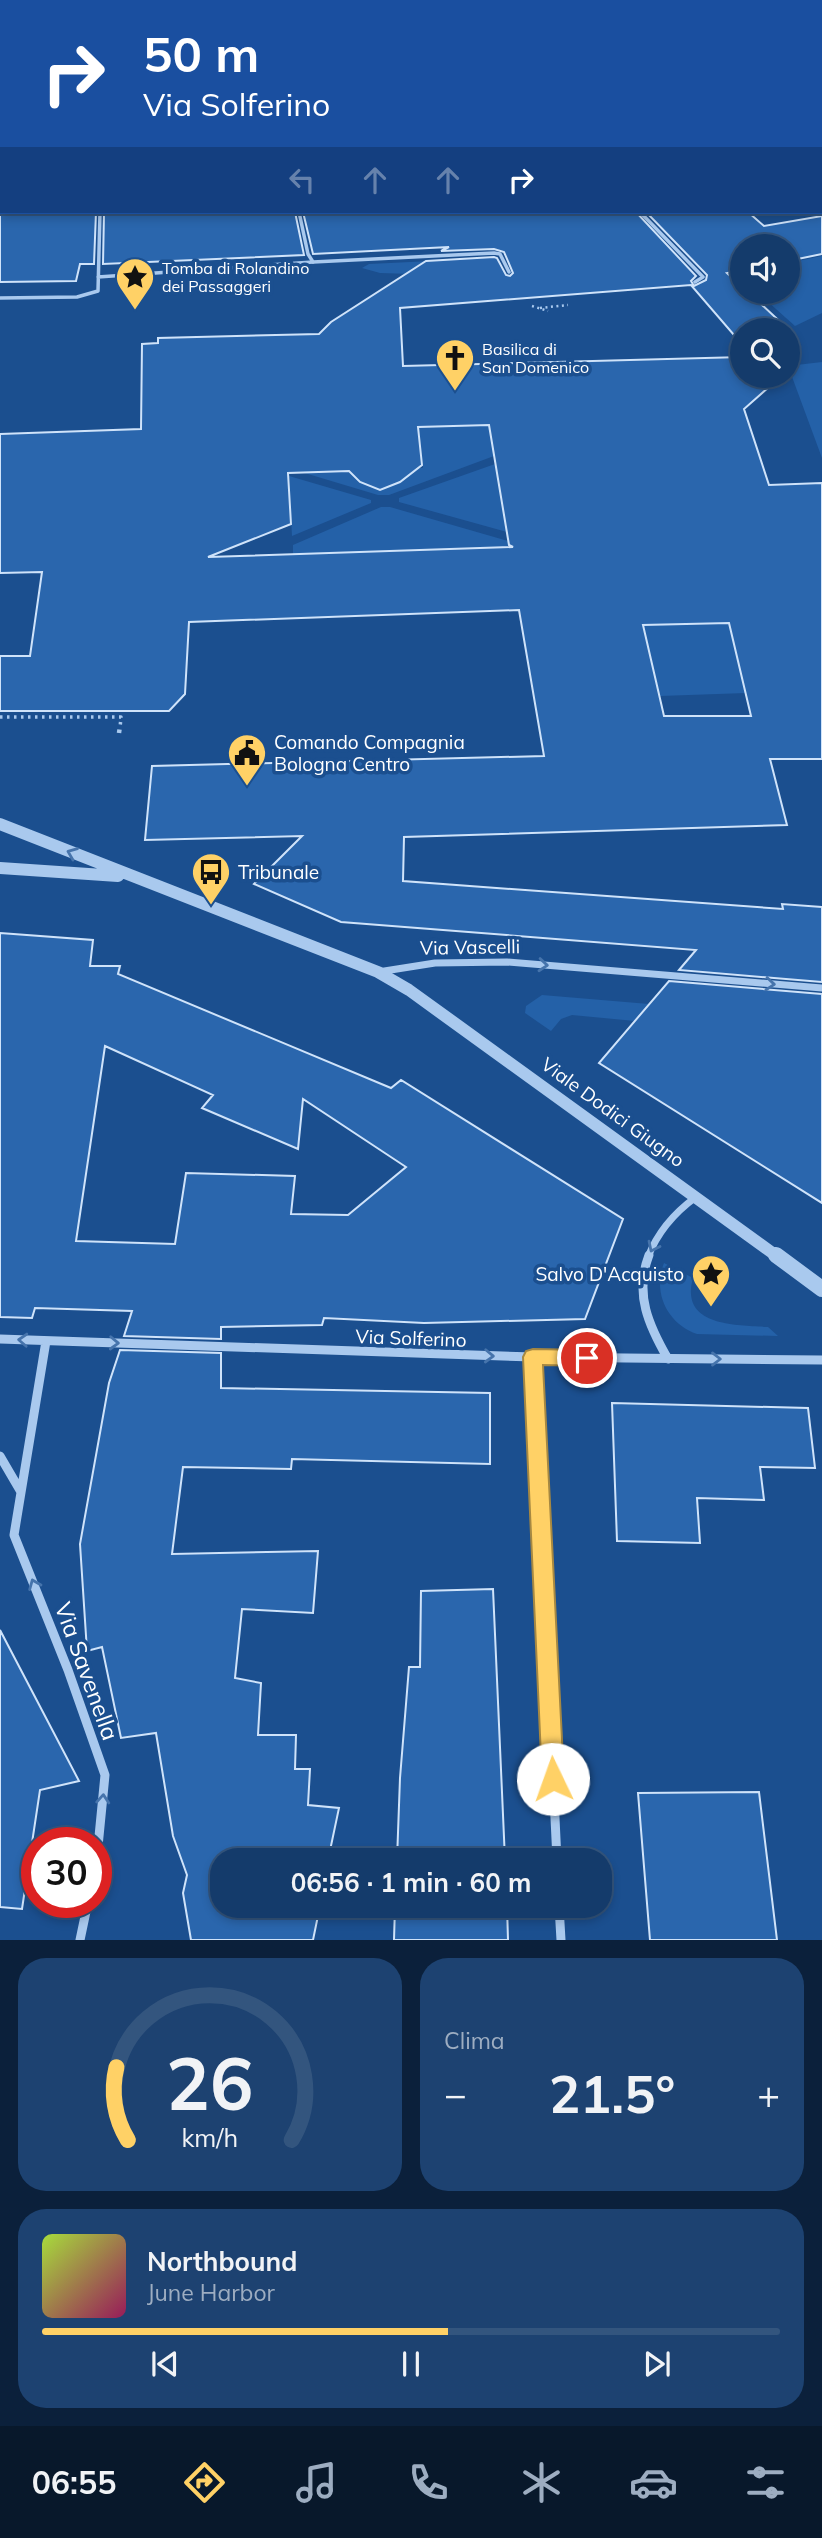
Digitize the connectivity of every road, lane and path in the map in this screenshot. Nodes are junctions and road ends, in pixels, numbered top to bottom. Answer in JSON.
{"nodes":[{"id":1,"x":100,"y":214,"type":"edge"},
{"id":2,"x":299,"y":214,"type":"edge"},
{"id":3,"x":642,"y":214,"type":"edge"},
{"id":4,"x":313,"y":262,"type":"junction"},
{"id":5,"x":509,"y":272,"type":"dead end"},
{"id":6,"x":98,"y":277,"type":"junction"},
{"id":7,"x":695,"y":282,"type":"dead end"},
{"id":8,"x":0,"y":298,"type":"edge"},
{"id":9,"x":568,"y":305,"type":"dead end"},
{"id":10,"x":532,"y":306,"type":"dead end"},
{"id":11,"x":540,"y":308,"type":"junction"},
{"id":12,"x":548,"y":311,"type":"dead end"},
{"id":13,"x":0,"y":717,"type":"edge"},
{"id":14,"x":119,"y":733,"type":"dead end"},
{"id":15,"x":0,"y":824,"type":"edge"},
{"id":16,"x":0,"y":869,"type":"edge"},
{"id":17,"x":135,"y":878,"type":"junction"},
{"id":18,"x":378,"y":972,"type":"junction"},
{"id":19,"x":822,"y":988,"type":"edge"},
{"id":20,"x":697,"y":1196,"type":"junction"},
{"id":21,"x":822,"y":1289,"type":"edge"},
{"id":22,"x":0,"y":1339,"type":"edge"},
{"id":23,"x":46,"y":1341,"type":"junction"},
{"id":24,"x":533,"y":1357,"type":"junction"},
{"id":25,"x":668,"y":1359,"type":"junction"},
{"id":26,"x":822,"y":1360,"type":"edge"},
{"id":27,"x":0,"y":1456,"type":"edge"},
{"id":28,"x":21,"y":1492,"type":"junction"},
{"id":29,"x":100,"y":1827,"type":"edge"},
{"id":30,"x":556,"y":1848,"type":"edge"},
{"id":31,"x":85,"y":1918,"type":"edge"},
{"id":32,"x":560,"y":1918,"type":"edge"},
{"id":33,"x":80,"y":1940,"type":"edge"},
{"id":34,"x":561,"y":1940,"type":"edge"}],
"edges":[{"from":1,"to":6,"type":"street"},
{"from":2,"to":4,"type":"lane"},
{"from":3,"to":7,"type":"lane"},
{"from":4,"to":5,"type":"lane"},
{"from":4,"to":6,"type":"street"},
{"from":6,"to":8,"type":"street"},
{"from":9,"to":11,"type":"path"},
{"from":10,"to":11,"type":"path"},
{"from":11,"to":12,"type":"path"},
{"from":13,"to":14,"type":"path"},
{"from":17,"to":15,"type":"street","one_way":true},
{"from":16,"to":17,"type":"street"},
{"from":17,"to":18,"type":"street"},
{"from":18,"to":19,"type":"street","name":"Via Vascelli","one_way":true},
{"from":18,"to":20,"type":"street","name":"Viale Dodici Giugno"},
{"from":20,"to":21,"type":"street","name":"Viale Dodici Giugno"},
{"from":20,"to":25,"type":"street","one_way":true},
{"from":23,"to":22,"type":"street","name":"Via Solferino","one_way":true},
{"from":23,"to":24,"type":"street","name":"Via Solferino","one_way":true},
{"from":23,"to":28,"type":"street","name":"Via Savenella"},
{"from":24,"to":25,"type":"street","name":"Via Solferino"},
{"from":24,"to":30,"type":"street"},
{"from":25,"to":26,"type":"street","name":"Via Solferino","one_way":true},
{"from":27,"to":28,"type":"street"},
{"from":29,"to":28,"type":"street","name":"Via Savenella","one_way":true},
{"from":31,"to":33,"type":"street"},
{"from":32,"to":34,"type":"street"}]}
